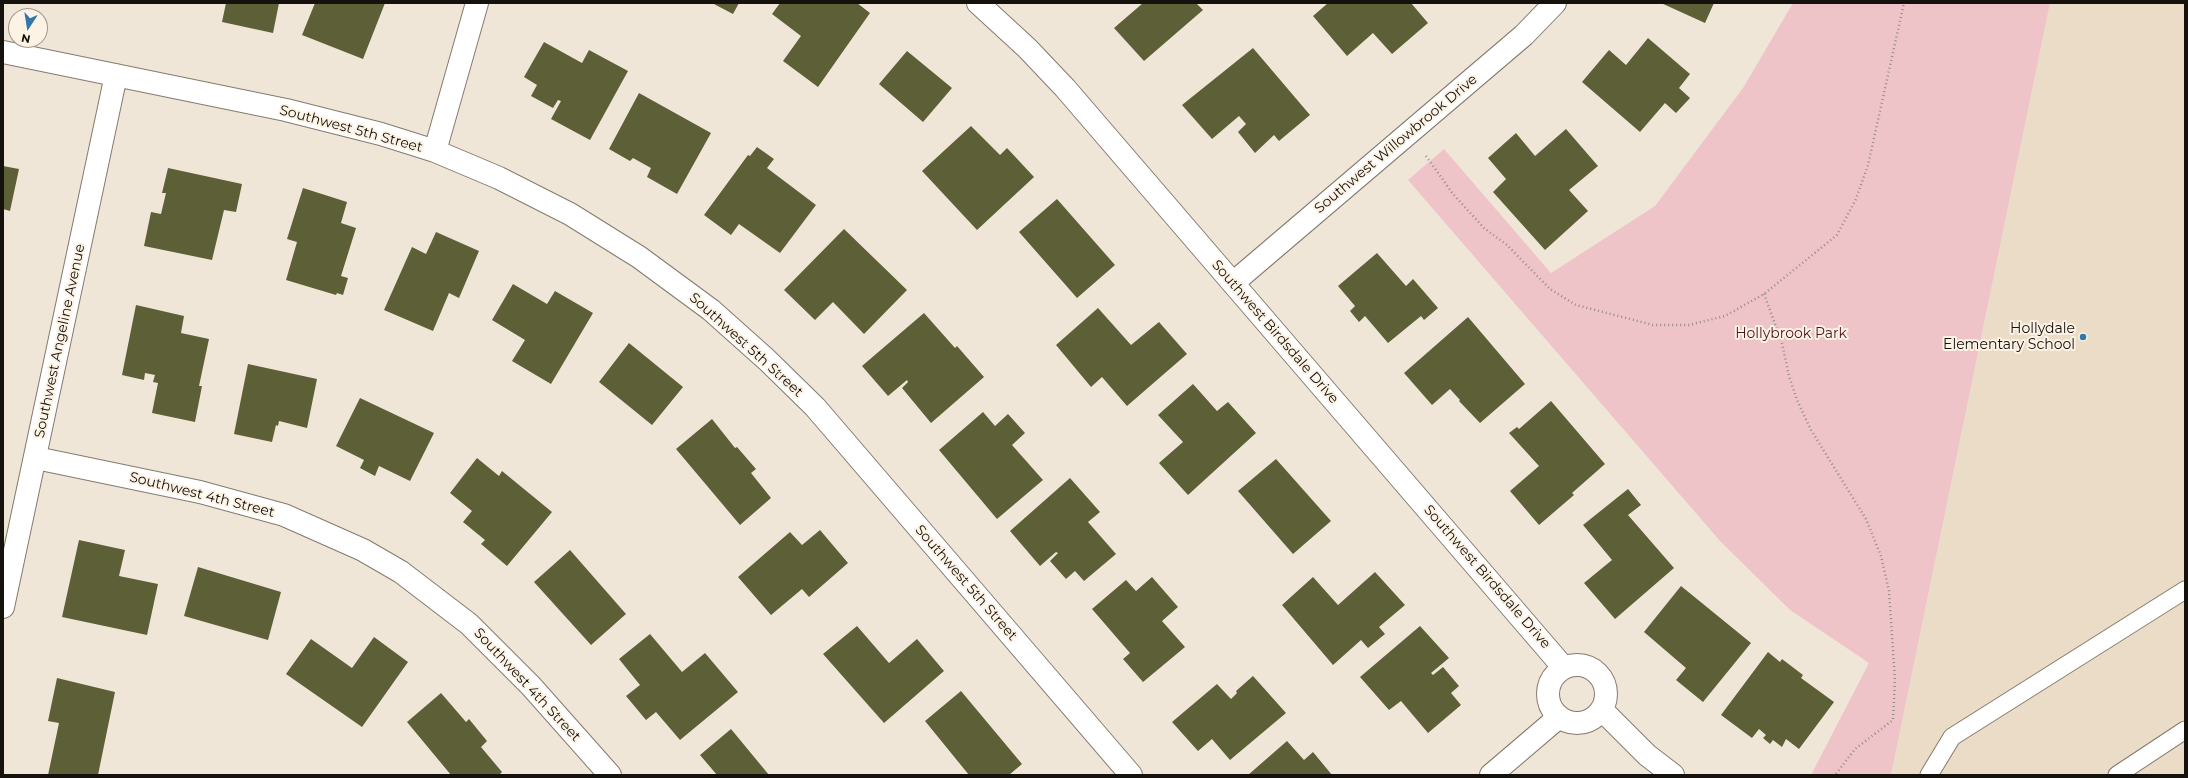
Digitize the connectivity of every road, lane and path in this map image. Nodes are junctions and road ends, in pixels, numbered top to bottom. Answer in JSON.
{"nodes":[{"id":1,"x":477,"y":3,"type":"edge"},
{"id":2,"x":1555,"y":3,"type":"edge"},
{"id":3,"x":1904,"y":3,"type":"edge"},
{"id":4,"x":986,"y":5,"type":"edge"},
{"id":5,"x":3,"y":52,"type":"edge"},
{"id":6,"x":116,"y":75,"type":"junction"},
{"id":7,"x":1409,"y":134,"type":"junction"},
{"id":8,"x":435,"y":152,"type":"junction"},
{"id":9,"x":1233,"y":283,"type":"junction"},
{"id":10,"x":1764,"y":294,"type":"junction"},
{"id":11,"x":36,"y":458,"type":"junction"},
{"id":12,"x":2185,"y":590,"type":"edge"},
{"id":13,"x":3,"y":607,"type":"edge"},
{"id":14,"x":1564,"y":668,"type":"junction"},
{"id":15,"x":1602,"y":710,"type":"junction"},
{"id":16,"x":1559,"y":718,"type":"junction"},
{"id":17,"x":2185,"y":730,"type":"edge"},
{"id":18,"x":610,"y":775,"type":"edge"},
{"id":19,"x":1131,"y":775,"type":"edge"},
{"id":20,"x":1491,"y":775,"type":"edge"},
{"id":21,"x":1673,"y":775,"type":"edge"},
{"id":22,"x":1835,"y":775,"type":"edge"},
{"id":23,"x":1929,"y":775,"type":"edge"},
{"id":24,"x":2117,"y":775,"type":"edge"}],
"edges":[{"from":1,"to":8,"type":"street"},
{"from":2,"to":7,"type":"street","name":"Southwest Willowbrook Drive"},
{"from":3,"to":10,"type":"path"},
{"from":4,"to":9,"type":"street","name":"Southwest Birdsdale Drive"},
{"from":5,"to":6,"type":"street","name":"Southwest 5th Street"},
{"from":6,"to":8,"type":"street","name":"Southwest 5th Street"},
{"from":6,"to":11,"type":"street","name":"Southwest Angeline Avenue"},
{"from":7,"to":9,"type":"street","name":"Southwest Willowbrook Drive"},
{"from":7,"to":10,"type":"path"},
{"from":8,"to":19,"type":"street","name":"Southwest 5th Street"},
{"from":9,"to":14,"type":"street","name":"Southwest Birdsdale Drive"},
{"from":10,"to":22,"type":"path"},
{"from":11,"to":13,"type":"street","name":"Southwest Angeline Avenue"},
{"from":11,"to":18,"type":"street","name":"Southwest 4th Street"},
{"from":12,"to":23,"type":"lane"},
{"from":14,"to":15,"type":"street"},
{"from":14,"to":16,"type":"street"},
{"from":15,"to":16,"type":"street"},
{"from":15,"to":21,"type":"street"},
{"from":16,"to":20,"type":"street"},
{"from":17,"to":24,"type":"lane"}]}
